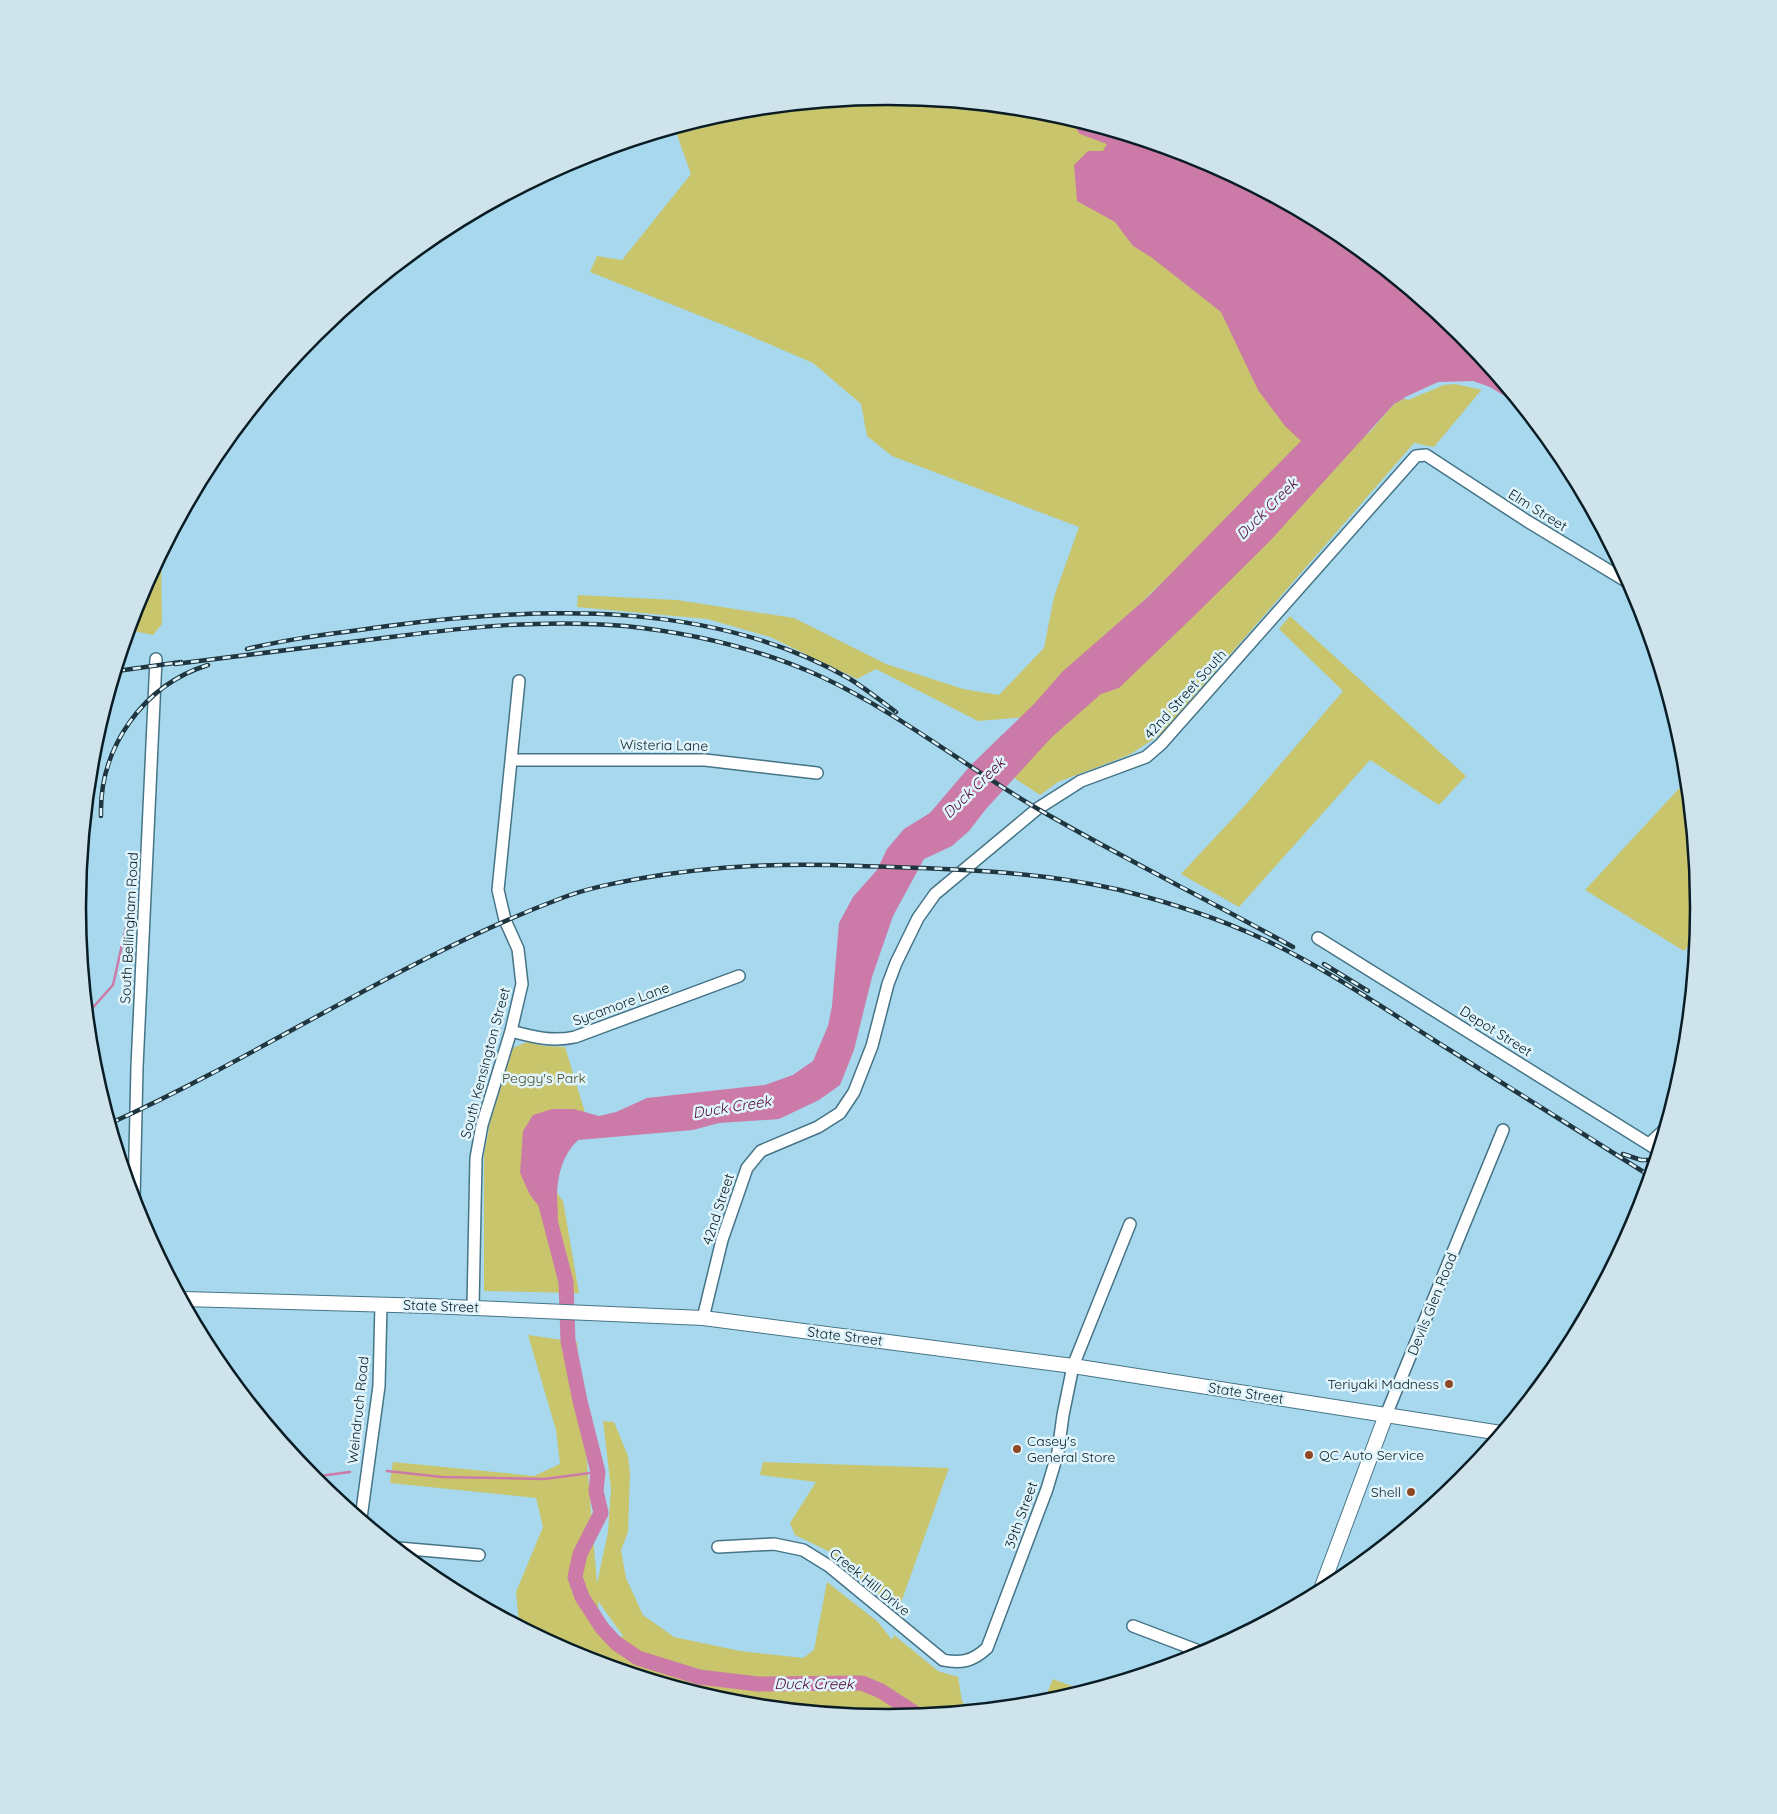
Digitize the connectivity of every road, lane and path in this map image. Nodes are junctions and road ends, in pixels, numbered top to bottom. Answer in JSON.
{"nodes":[{"id":1,"x":1431,"y":458,"type":"joint"},
{"id":2,"x":1620,"y":577,"type":"edge"},
{"id":3,"x":156,"y":659,"type":"dead end"},
{"id":4,"x":520,"y":681,"type":"dead end"},
{"id":5,"x":511,"y":760,"type":"junction"},
{"id":6,"x":817,"y":773,"type":"dead end"},
{"id":7,"x":1318,"y":938,"type":"dead end"},
{"id":8,"x":896,"y":963,"type":"joint"},
{"id":9,"x":739,"y":976,"type":"dead end"},
{"id":10,"x":511,"y":1032,"type":"junction"},
{"id":11,"x":1503,"y":1130,"type":"dead end"},
{"id":12,"x":1654,"y":1147,"type":"edge"},
{"id":13,"x":134,"y":1179,"type":"edge"},
{"id":14,"x":1130,"y":1224,"type":"dead end"},
{"id":15,"x":189,"y":1299,"type":"edge"},
{"id":16,"x":381,"y":1304,"type":"junction"},
{"id":17,"x":472,"y":1307,"type":"junction"},
{"id":18,"x":703,"y":1318,"type":"junction"},
{"id":19,"x":1073,"y":1366,"type":"junction"},
{"id":20,"x":1386,"y":1415,"type":"junction"},
{"id":21,"x":1495,"y":1432,"type":"edge"},
{"id":22,"x":361,"y":1511,"type":"edge"},
{"id":23,"x":718,"y":1547,"type":"dead end"},
{"id":24,"x":408,"y":1549,"type":"edge"},
{"id":25,"x":479,"y":1555,"type":"dead end"},
{"id":26,"x":1324,"y":1580,"type":"edge"},
{"id":27,"x":1133,"y":1626,"type":"dead end"},
{"id":28,"x":913,"y":1637,"type":"joint"},
{"id":29,"x":1192,"y":1649,"type":"edge"}],
"edges":[{"from":1,"to":2,"type":"street","name":"Elm Street"},
{"from":1,"to":8,"type":"street","name":"42nd Street South"},
{"from":3,"to":13,"type":"street","name":"South Bellingham Road"},
{"from":4,"to":5,"type":"street","name":"South Kensington Street"},
{"from":5,"to":6,"type":"street","name":"Wisteria Lane"},
{"from":5,"to":10,"type":"street","name":"South Kensington Street"},
{"from":7,"to":12,"type":"street","name":"Depot Street"},
{"from":8,"to":18,"type":"street","name":"42nd Street"},
{"from":9,"to":10,"type":"street","name":"Sycamore Lane"},
{"from":10,"to":17,"type":"street","name":"South Kensington Street"},
{"from":11,"to":20,"type":"street","name":"Devils Glen Road"},
{"from":14,"to":19,"type":"street","name":"39th Street"},
{"from":15,"to":16,"type":"main road","name":"State Street"},
{"from":16,"to":17,"type":"main road","name":"State Street"},
{"from":16,"to":22,"type":"street","name":"Weindruch Road"},
{"from":17,"to":18,"type":"main road","name":"State Street"},
{"from":18,"to":19,"type":"main road","name":"State Street"},
{"from":19,"to":20,"type":"main road","name":"State Street"},
{"from":19,"to":28,"type":"street","name":"39th Street"},
{"from":20,"to":21,"type":"main road","name":"State Street"},
{"from":20,"to":26,"type":"main road","name":"Devils Glen Road"},
{"from":23,"to":28,"type":"street","name":"Creek Hill Drive"},
{"from":24,"to":25,"type":"street"},
{"from":27,"to":29,"type":"street"}]}
